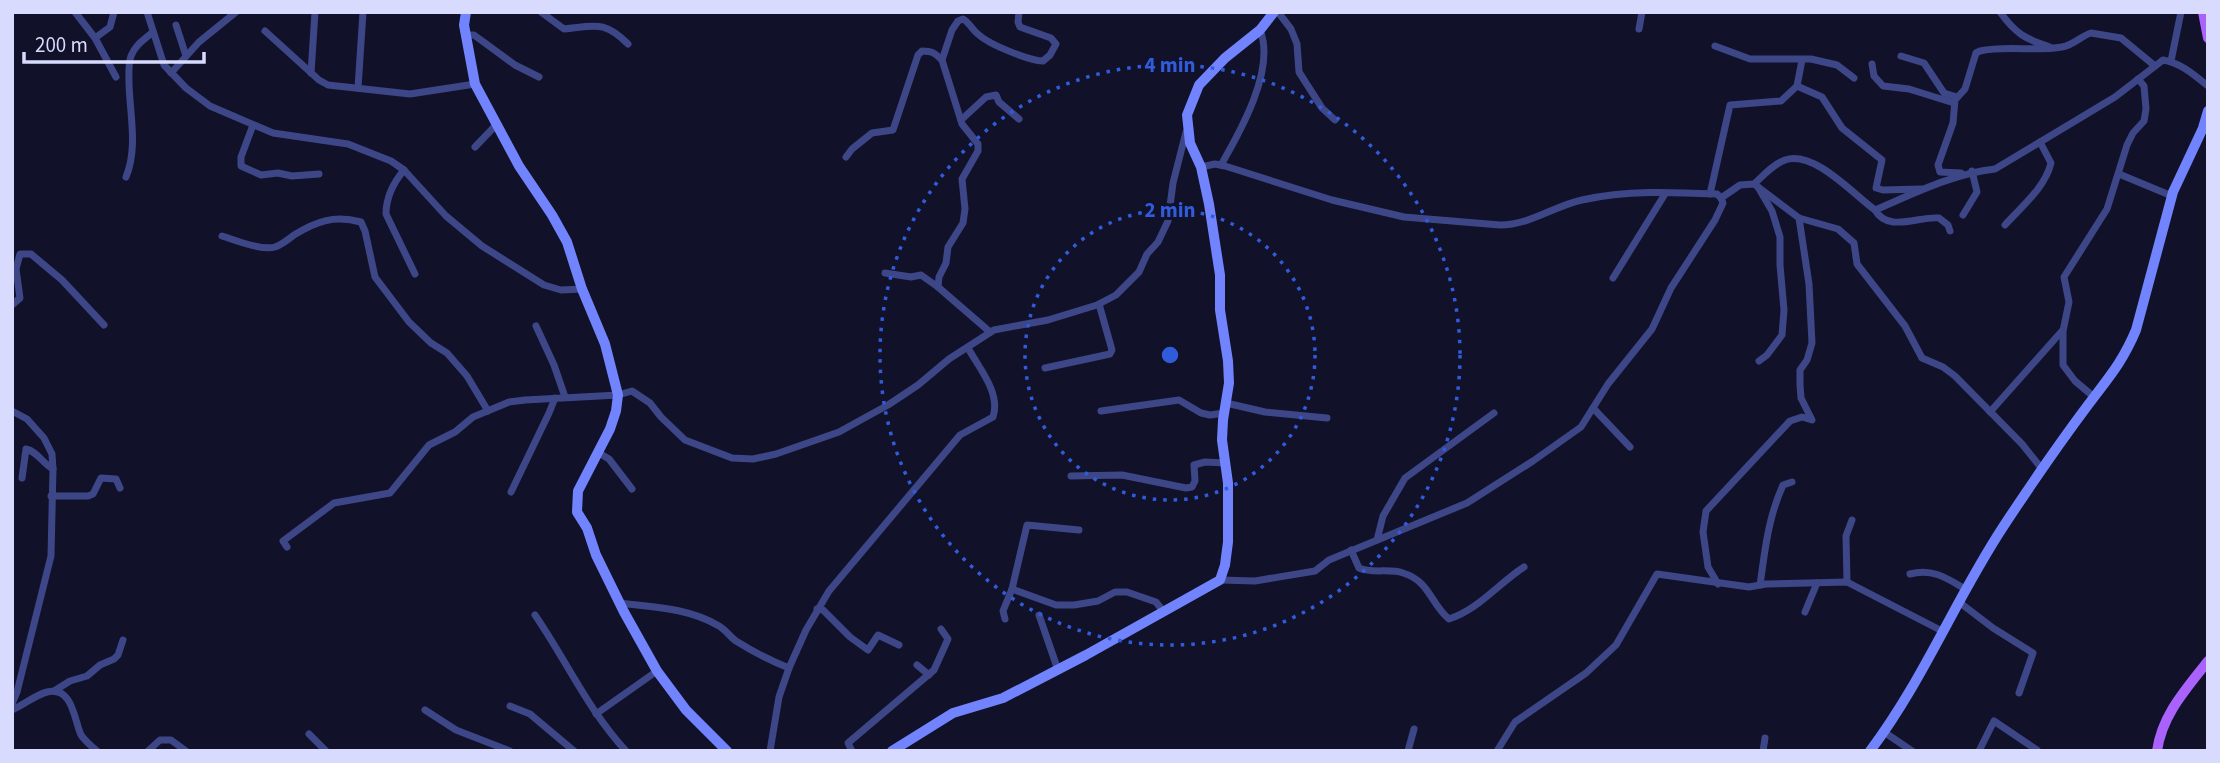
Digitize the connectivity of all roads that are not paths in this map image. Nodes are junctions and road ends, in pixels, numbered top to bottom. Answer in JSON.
{"nodes":[{"id":1,"x":75,"y":12,"type":"edge"},
{"id":2,"x":114,"y":12,"type":"edge"},
{"id":3,"x":147,"y":12,"type":"edge"},
{"id":4,"x":315,"y":12,"type":"edge"},
{"id":5,"x":363,"y":12,"type":"edge"},
{"id":6,"x":466,"y":12,"type":"edge"},
{"id":7,"x":541,"y":12,"type":"edge"},
{"id":8,"x":1019,"y":12,"type":"edge"},
{"id":9,"x":1276,"y":12,"type":"edge"},
{"id":10,"x":1642,"y":12,"type":"edge"},
{"id":11,"x":2000,"y":12,"type":"edge"},
{"id":12,"x":2181,"y":12,"type":"edge"},
{"id":13,"x":2203,"y":12,"type":"edge"},
{"id":14,"x":231,"y":14,"type":"edge"},
{"id":15,"x":176,"y":25,"type":"dead end"},
{"id":16,"x":1639,"y":29,"type":"dead end"},
{"id":17,"x":1260,"y":30,"type":"junction"},
{"id":18,"x":265,"y":31,"type":"dead end"},
{"id":19,"x":153,"y":32,"type":"junction"},
{"id":20,"x":466,"y":35,"type":"junction"},
{"id":21,"x":2208,"y":37,"type":"edge"},
{"id":22,"x":95,"y":38,"type":"junction"},
{"id":23,"x":628,"y":44,"type":"dead end"},
{"id":24,"x":1716,"y":46,"type":"dead end"},
{"id":25,"x":2054,"y":48,"type":"junction"},
{"id":26,"x":1901,"y":56,"type":"dead end"},
{"id":27,"x":186,"y":57,"type":"junction"},
{"id":28,"x":942,"y":60,"type":"junction"},
{"id":29,"x":1802,"y":60,"type":"junction"},
{"id":30,"x":2171,"y":61,"type":"junction"},
{"id":31,"x":1872,"y":64,"type":"dead end"},
{"id":32,"x":2155,"y":66,"type":"junction"},
{"id":33,"x":172,"y":73,"type":"junction"},
{"id":34,"x":311,"y":73,"type":"junction"},
{"id":35,"x":116,"y":77,"type":"dead end"},
{"id":36,"x":539,"y":77,"type":"dead end"},
{"id":37,"x":1854,"y":78,"type":"dead end"},
{"id":38,"x":2138,"y":79,"type":"junction"},
{"id":39,"x":475,"y":85,"type":"junction"},
{"id":40,"x":1797,"y":86,"type":"junction"},
{"id":41,"x":2208,"y":86,"type":"edge"},
{"id":42,"x":358,"y":88,"type":"junction"},
{"id":43,"x":1956,"y":100,"type":"junction"},
{"id":44,"x":2208,"y":111,"type":"edge"},
{"id":45,"x":1019,"y":119,"type":"dead end"},
{"id":46,"x":961,"y":120,"type":"junction"},
{"id":47,"x":1335,"y":120,"type":"dead end"},
{"id":48,"x":253,"y":125,"type":"junction"},
{"id":49,"x":496,"y":125,"type":"junction"},
{"id":50,"x":2206,"y":125,"type":"edge"},
{"id":51,"x":1187,"y":128,"type":"junction"},
{"id":52,"x":2040,"y":142,"type":"junction"},
{"id":53,"x":475,"y":147,"type":"dead end"},
{"id":54,"x":846,"y":157,"type":"dead end"},
{"id":55,"x":1179,"y":158,"type":"junction"},
{"id":56,"x":1200,"y":164,"type":"junction"},
{"id":57,"x":1221,"y":166,"type":"junction"},
{"id":58,"x":404,"y":170,"type":"junction"},
{"id":59,"x":1969,"y":173,"type":"junction"},
{"id":60,"x":319,"y":174,"type":"dead end"},
{"id":61,"x":2119,"y":174,"type":"junction"},
{"id":62,"x":127,"y":177,"type":"dead end"},
{"id":63,"x":1756,"y":185,"type":"junction"},
{"id":64,"x":1923,"y":189,"type":"junction"},
{"id":65,"x":1665,"y":194,"type":"junction"},
{"id":66,"x":1710,"y":194,"type":"junction"},
{"id":67,"x":2172,"y":196,"type":"junction"},
{"id":68,"x":1721,"y":198,"type":"junction"},
{"id":69,"x":1875,"y":210,"type":"junction"},
{"id":70,"x":1963,"y":215,"type":"dead end"},
{"id":71,"x":1799,"y":218,"type":"junction"},
{"id":72,"x":2005,"y":225,"type":"dead end"},
{"id":73,"x":1950,"y":231,"type":"dead end"},
{"id":74,"x":222,"y":236,"type":"dead end"},
{"id":75,"x":885,"y":273,"type":"dead end"},
{"id":76,"x":415,"y":274,"type":"dead end"},
{"id":77,"x":1613,"y":278,"type":"dead end"},
{"id":78,"x":938,"y":287,"type":"junction"},
{"id":79,"x":582,"y":289,"type":"junction"},
{"id":80,"x":1099,"y":304,"type":"junction"},
{"id":81,"x":12,"y":305,"type":"edge"},
{"id":82,"x":104,"y":325,"type":"dead end"},
{"id":83,"x":536,"y":326,"type":"dead end"},
{"id":84,"x":2063,"y":331,"type":"junction"},
{"id":85,"x":990,"y":332,"type":"junction"},
{"id":86,"x":968,"y":348,"type":"junction"},
{"id":87,"x":1759,"y":361,"type":"dead end"},
{"id":88,"x":1045,"y":368,"type":"dead end"},
{"id":89,"x":618,"y":395,"type":"junction"},
{"id":90,"x":565,"y":397,"type":"junction"},
{"id":91,"x":2094,"y":397,"type":"junction"},
{"id":92,"x":555,"y":398,"type":"junction"},
{"id":93,"x":1225,"y":408,"type":"junction"},
{"id":94,"x":1593,"y":408,"type":"junction"},
{"id":95,"x":12,"y":411,"type":"edge"},
{"id":96,"x":488,"y":411,"type":"junction"},
{"id":97,"x":1101,"y":411,"type":"dead end"},
{"id":98,"x":1990,"y":412,"type":"junction"},
{"id":99,"x":1494,"y":413,"type":"dead end"},
{"id":100,"x":1327,"y":418,"type":"dead end"},
{"id":101,"x":1630,"y":447,"type":"dead end"},
{"id":102,"x":599,"y":453,"type":"junction"},
{"id":103,"x":1226,"y":463,"type":"junction"},
{"id":104,"x":53,"y":469,"type":"junction"},
{"id":105,"x":2042,"y":469,"type":"junction"},
{"id":106,"x":1070,"y":476,"type":"dead end"},
{"id":107,"x":22,"y":478,"type":"dead end"},
{"id":108,"x":1793,"y":482,"type":"dead end"},
{"id":109,"x":120,"y":488,"type":"dead end"},
{"id":110,"x":632,"y":489,"type":"dead end"},
{"id":111,"x":511,"y":492,"type":"dead end"},
{"id":112,"x":51,"y":496,"type":"junction"},
{"id":113,"x":1852,"y":520,"type":"dead end"},
{"id":114,"x":1079,"y":530,"type":"dead end"},
{"id":115,"x":1377,"y":540,"type":"junction"},
{"id":116,"x":287,"y":547,"type":"dead end"},
{"id":117,"x":1351,"y":550,"type":"junction"},
{"id":118,"x":1524,"y":568,"type":"dead end"},
{"id":119,"x":1910,"y":574,"type":"dead end"},
{"id":120,"x":1220,"y":580,"type":"junction"},
{"id":121,"x":1847,"y":582,"type":"junction"},
{"id":122,"x":1817,"y":583,"type":"junction"},
{"id":123,"x":1718,"y":584,"type":"junction"},
{"id":124,"x":1760,"y":585,"type":"junction"},
{"id":125,"x":1012,"y":589,"type":"junction"},
{"id":126,"x":1965,"y":589,"type":"junction"},
{"id":127,"x":1959,"y":601,"type":"junction"},
{"id":128,"x":619,"y":603,"type":"junction"},
{"id":129,"x":817,"y":609,"type":"junction"},
{"id":130,"x":1163,"y":611,"type":"junction"},
{"id":131,"x":1805,"y":611,"type":"dead end"},
{"id":132,"x":535,"y":615,"type":"dead end"},
{"id":133,"x":1039,"y":615,"type":"dead end"},
{"id":134,"x":1005,"y":619,"type":"dead end"},
{"id":135,"x":941,"y":629,"type":"dead end"},
{"id":136,"x":1944,"y":632,"type":"junction"},
{"id":137,"x":123,"y":640,"type":"dead end"},
{"id":138,"x":899,"y":645,"type":"dead end"},
{"id":139,"x":2208,"y":662,"type":"edge"},
{"id":140,"x":917,"y":665,"type":"dead end"},
{"id":141,"x":789,"y":668,"type":"junction"},
{"id":142,"x":1058,"y":670,"type":"junction"},
{"id":143,"x":657,"y":671,"type":"junction"},
{"id":144,"x":929,"y":675,"type":"junction"},
{"id":145,"x":53,"y":692,"type":"junction"},
{"id":146,"x":2019,"y":693,"type":"dead end"},
{"id":147,"x":12,"y":704,"type":"edge"},
{"id":148,"x":510,"y":706,"type":"dead end"},
{"id":149,"x":12,"y":710,"type":"edge"},
{"id":150,"x":425,"y":710,"type":"dead end"},
{"id":151,"x":596,"y":714,"type":"junction"},
{"id":152,"x":1414,"y":729,"type":"dead end"},
{"id":153,"x":1884,"y":732,"type":"junction"},
{"id":154,"x":309,"y":734,"type":"dead end"},
{"id":155,"x":1765,"y":738,"type":"dead end"},
{"id":156,"x":848,"y":749,"type":"edge"},
{"id":157,"x":2037,"y":750,"type":"edge"},
{"id":158,"x":97,"y":751,"type":"edge"},
{"id":159,"x":148,"y":751,"type":"edge"},
{"id":160,"x":186,"y":751,"type":"edge"},
{"id":161,"x":327,"y":751,"type":"edge"},
{"id":162,"x":510,"y":751,"type":"edge"},
{"id":163,"x":574,"y":751,"type":"edge"},
{"id":164,"x":626,"y":751,"type":"edge"},
{"id":165,"x":727,"y":751,"type":"edge"},
{"id":166,"x":770,"y":751,"type":"edge"},
{"id":167,"x":892,"y":751,"type":"edge"},
{"id":168,"x":1408,"y":751,"type":"edge"},
{"id":169,"x":1497,"y":751,"type":"edge"},
{"id":170,"x":1763,"y":751,"type":"edge"},
{"id":171,"x":1870,"y":751,"type":"edge"},
{"id":172,"x":1912,"y":751,"type":"edge"},
{"id":173,"x":1979,"y":751,"type":"edge"},
{"id":174,"x":2157,"y":751,"type":"edge"}],
"edges":[{"from":1,"to":22,"type":"street"},
{"from":2,"to":22,"type":"street"},
{"from":3,"to":19,"type":"street"},
{"from":4,"to":34,"type":"street"},
{"from":5,"to":42,"type":"street"},
{"from":6,"to":20,"type":"street"},
{"from":7,"to":23,"type":"street"},
{"from":8,"to":28,"type":"street"},
{"from":9,"to":17,"type":"street"},
{"from":9,"to":47,"type":"street"},
{"from":10,"to":16,"type":"street"},
{"from":11,"to":25,"type":"street"},
{"from":12,"to":30,"type":"street"},
{"from":13,"to":21,"type":"main road"},
{"from":14,"to":27,"type":"street"},
{"from":15,"to":27,"type":"street"},
{"from":17,"to":51,"type":"street"},
{"from":17,"to":57,"type":"street"},
{"from":18,"to":34,"type":"street"},
{"from":19,"to":33,"type":"street"},
{"from":19,"to":62,"type":"street"},
{"from":20,"to":36,"type":"street"},
{"from":20,"to":39,"type":"street"},
{"from":22,"to":35,"type":"street"},
{"from":24,"to":29,"type":"street"},
{"from":25,"to":32,"type":"street"},
{"from":25,"to":43,"type":"street"},
{"from":26,"to":43,"type":"street"},
{"from":27,"to":33,"type":"street"},
{"from":28,"to":46,"type":"street"},
{"from":28,"to":54,"type":"street"},
{"from":29,"to":37,"type":"street"},
{"from":29,"to":40,"type":"street"},
{"from":30,"to":32,"type":"street"},
{"from":30,"to":41,"type":"street"},
{"from":31,"to":43,"type":"street"},
{"from":32,"to":38,"type":"street"},
{"from":33,"to":48,"type":"street"},
{"from":34,"to":42,"type":"street"},
{"from":38,"to":52,"type":"street"},
{"from":38,"to":61,"type":"street"},
{"from":39,"to":42,"type":"street"},
{"from":39,"to":49,"type":"street"},
{"from":40,"to":64,"type":"street"},
{"from":40,"to":66,"type":"street"},
{"from":43,"to":59,"type":"street"},
{"from":44,"to":50,"type":"street"},
{"from":45,"to":46,"type":"street"},
{"from":46,"to":78,"type":"street"},
{"from":48,"to":58,"type":"street"},
{"from":48,"to":60,"type":"street"},
{"from":49,"to":53,"type":"street"},
{"from":49,"to":79,"type":"street"},
{"from":50,"to":67,"type":"street"},
{"from":51,"to":55,"type":"street"},
{"from":51,"to":56,"type":"street"},
{"from":52,"to":59,"type":"street"},
{"from":52,"to":72,"type":"street"},
{"from":55,"to":56,"type":"street"},
{"from":55,"to":80,"type":"street"},
{"from":56,"to":57,"type":"street"},
{"from":56,"to":93,"type":"street"},
{"from":57,"to":65,"type":"street"},
{"from":58,"to":76,"type":"street"},
{"from":58,"to":79,"type":"street"},
{"from":59,"to":64,"type":"street"},
{"from":59,"to":70,"type":"street"},
{"from":61,"to":67,"type":"street"},
{"from":61,"to":84,"type":"street"},
{"from":63,"to":68,"type":"street"},
{"from":63,"to":69,"type":"street"},
{"from":63,"to":71,"type":"street"},
{"from":63,"to":87,"type":"street"},
{"from":64,"to":69,"type":"street"},
{"from":65,"to":66,"type":"street"},
{"from":65,"to":77,"type":"street"},
{"from":66,"to":68,"type":"street"},
{"from":67,"to":91,"type":"street"},
{"from":68,"to":94,"type":"street"},
{"from":69,"to":73,"type":"street"},
{"from":71,"to":98,"type":"street"},
{"from":71,"to":123,"type":"street"},
{"from":74,"to":96,"type":"street"},
{"from":75,"to":78,"type":"street"},
{"from":78,"to":85,"type":"street"},
{"from":79,"to":89,"type":"street"},
{"from":80,"to":85,"type":"street"},
{"from":80,"to":88,"type":"street"},
{"from":81,"to":82,"type":"street"},
{"from":83,"to":90,"type":"street"},
{"from":84,"to":91,"type":"street"},
{"from":84,"to":98,"type":"street"},
{"from":85,"to":86,"type":"street"},
{"from":86,"to":89,"type":"street"},
{"from":86,"to":129,"type":"street"},
{"from":89,"to":90,"type":"street"},
{"from":89,"to":102,"type":"street"},
{"from":90,"to":92,"type":"street"},
{"from":91,"to":105,"type":"street"},
{"from":92,"to":96,"type":"street"},
{"from":92,"to":111,"type":"street"},
{"from":93,"to":97,"type":"street"},
{"from":93,"to":100,"type":"street"},
{"from":93,"to":103,"type":"street"},
{"from":94,"to":101,"type":"street"},
{"from":94,"to":115,"type":"street"},
{"from":95,"to":104,"type":"street"},
{"from":96,"to":116,"type":"street"},
{"from":98,"to":105,"type":"street"},
{"from":99,"to":115,"type":"street"},
{"from":102,"to":110,"type":"street"},
{"from":102,"to":128,"type":"street"},
{"from":103,"to":106,"type":"street"},
{"from":103,"to":120,"type":"street"},
{"from":104,"to":107,"type":"street"},
{"from":104,"to":112,"type":"street"},
{"from":105,"to":126,"type":"street"},
{"from":108,"to":124,"type":"street"},
{"from":109,"to":112,"type":"street"},
{"from":112,"to":147,"type":"street"},
{"from":113,"to":121,"type":"street"},
{"from":114,"to":125,"type":"street"},
{"from":115,"to":117,"type":"street"},
{"from":117,"to":118,"type":"street"},
{"from":117,"to":120,"type":"street"},
{"from":119,"to":126,"type":"street"},
{"from":120,"to":130,"type":"street"},
{"from":121,"to":122,"type":"street"},
{"from":121,"to":136,"type":"street"},
{"from":122,"to":124,"type":"street"},
{"from":122,"to":131,"type":"street"},
{"from":123,"to":124,"type":"street"},
{"from":123,"to":169,"type":"street"},
{"from":125,"to":130,"type":"street"},
{"from":125,"to":134,"type":"street"},
{"from":126,"to":127,"type":"street"},
{"from":127,"to":136,"type":"street"},
{"from":127,"to":146,"type":"street"},
{"from":128,"to":141,"type":"street"},
{"from":128,"to":143,"type":"street"},
{"from":129,"to":138,"type":"street"},
{"from":129,"to":141,"type":"street"},
{"from":130,"to":142,"type":"street"},
{"from":132,"to":151,"type":"street"},
{"from":133,"to":142,"type":"street"},
{"from":135,"to":144,"type":"street"},
{"from":136,"to":153,"type":"street"},
{"from":137,"to":145,"type":"street"},
{"from":139,"to":174,"type":"main road"},
{"from":140,"to":144,"type":"street"},
{"from":141,"to":166,"type":"street"},
{"from":142,"to":167,"type":"street"},
{"from":143,"to":151,"type":"street"},
{"from":143,"to":165,"type":"street"},
{"from":144,"to":156,"type":"street"},
{"from":145,"to":149,"type":"street"},
{"from":145,"to":158,"type":"street"},
{"from":148,"to":163,"type":"street"},
{"from":150,"to":162,"type":"street"},
{"from":151,"to":164,"type":"street"},
{"from":152,"to":168,"type":"street"},
{"from":153,"to":171,"type":"street"},
{"from":153,"to":172,"type":"street"},
{"from":154,"to":161,"type":"street"},
{"from":155,"to":170,"type":"street"},
{"from":157,"to":173,"type":"street"},
{"from":159,"to":160,"type":"street"}]}
